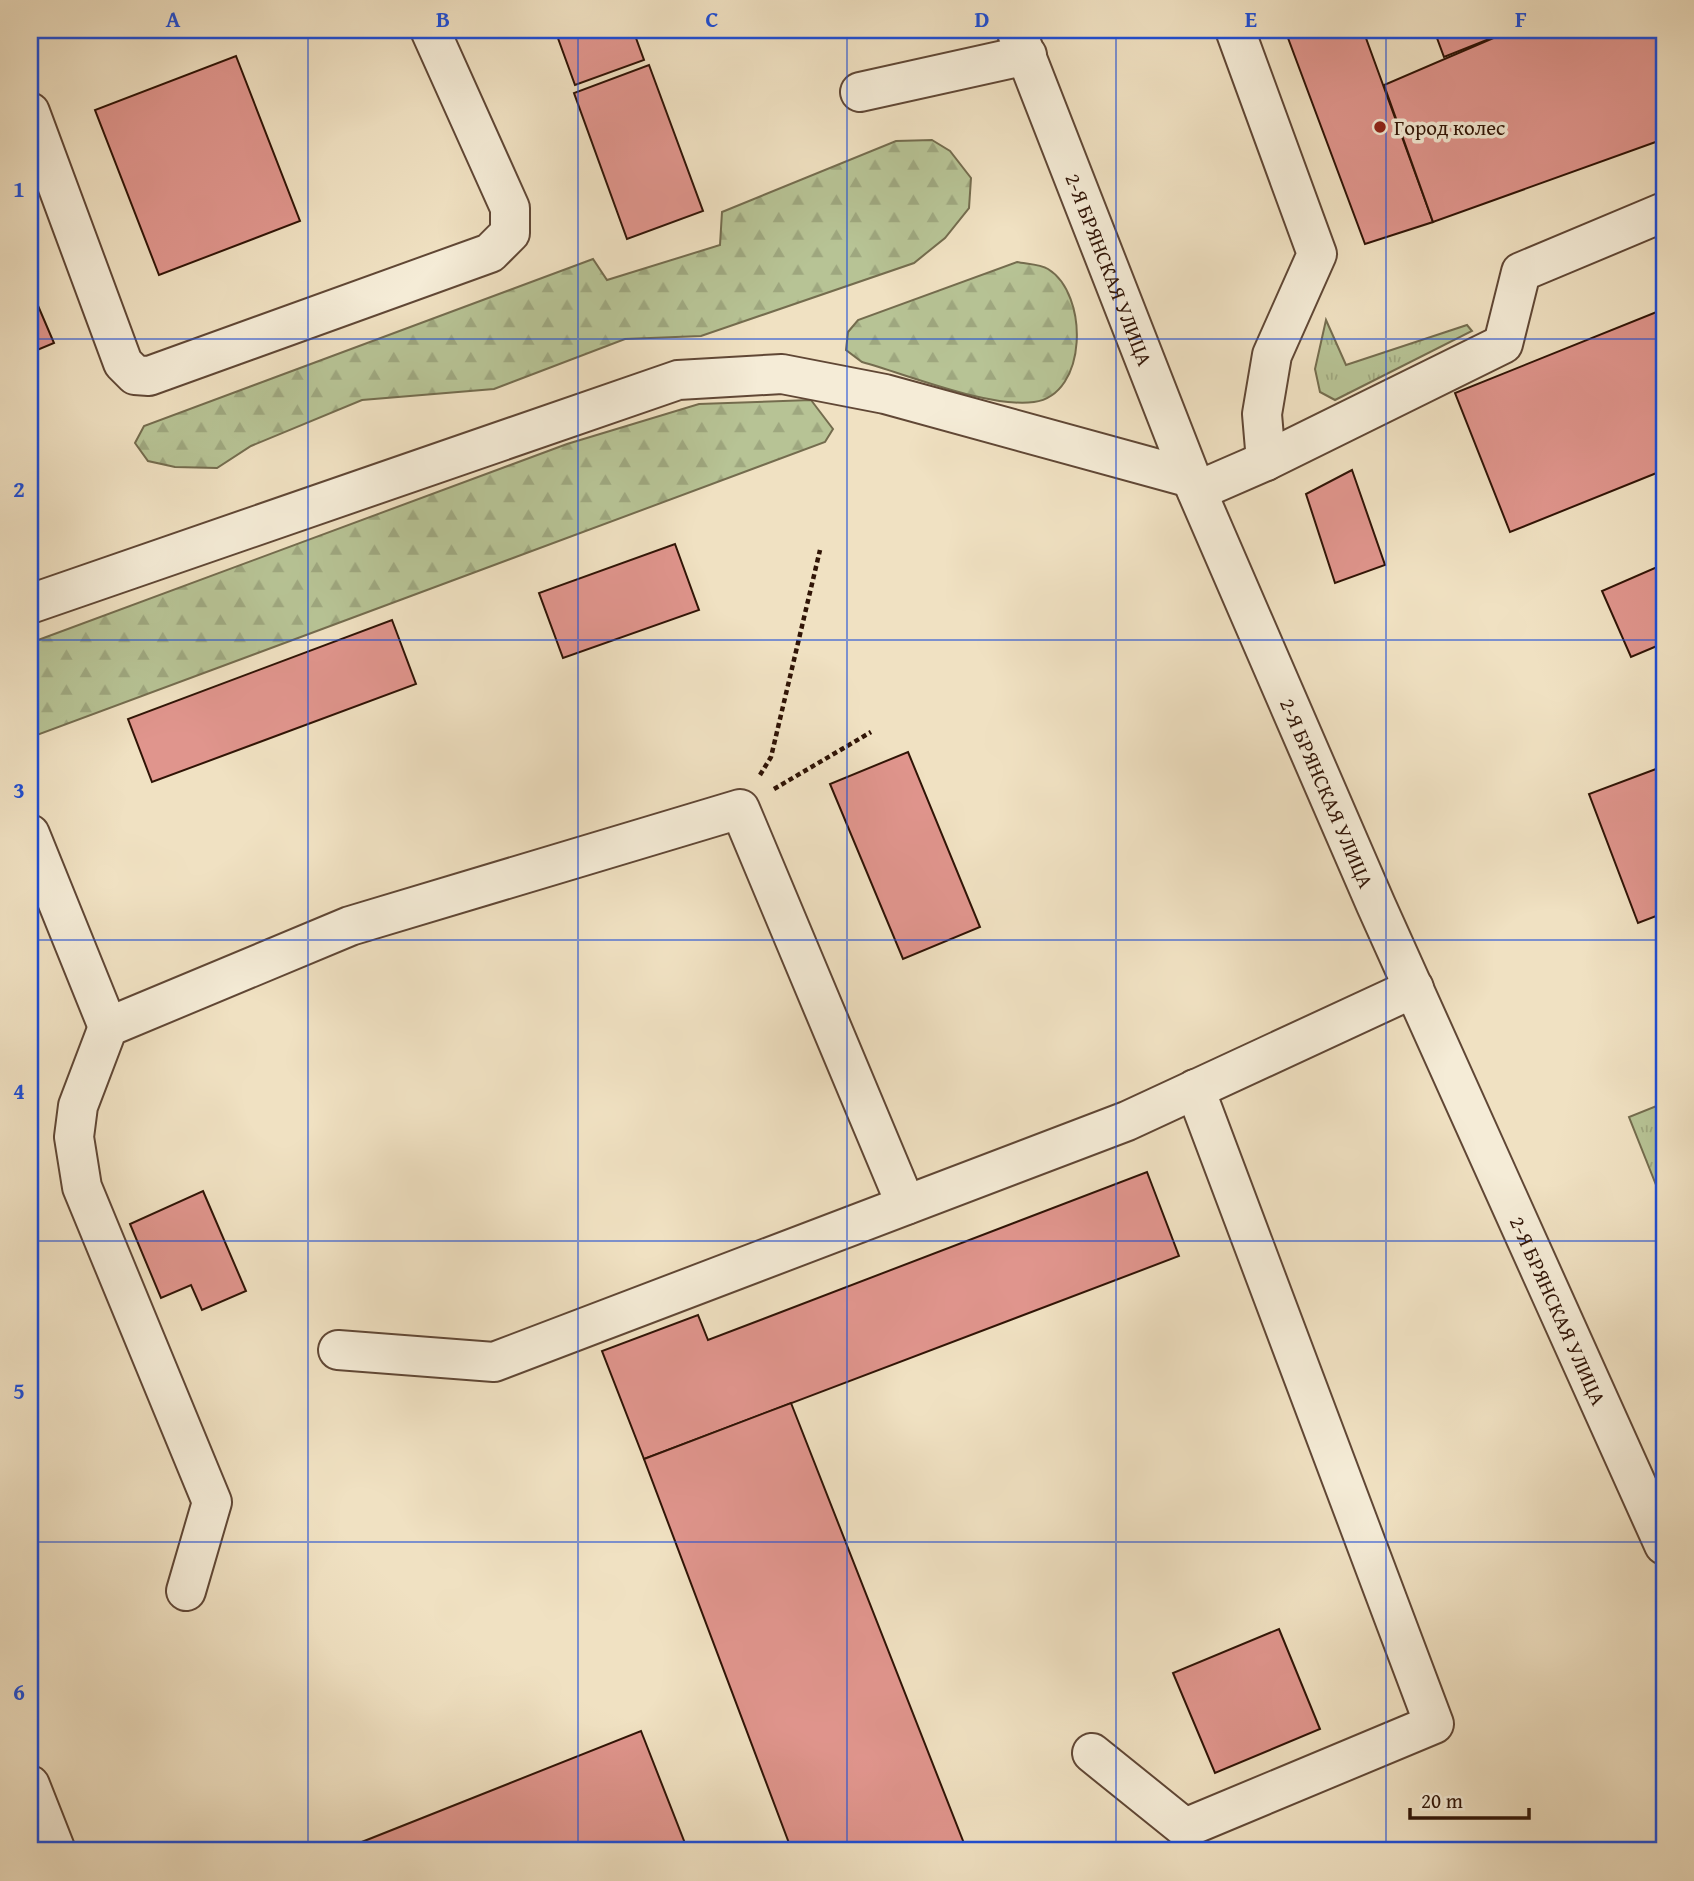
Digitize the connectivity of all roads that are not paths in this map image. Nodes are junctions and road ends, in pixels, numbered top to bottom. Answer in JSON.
{"nodes":[{"id":1,"x":430,"y":30,"type":"edge"},
{"id":2,"x":1235,"y":30,"type":"edge"},
{"id":3,"x":1022,"y":42,"type":"edge"},
{"id":4,"x":860,"y":92,"type":"dead end"},
{"id":5,"x":30,"y":112,"type":"edge"},
{"id":6,"x":1664,"y":212,"type":"edge"},
{"id":7,"x":1266,"y":461,"type":"junction"},
{"id":8,"x":1194,"y":484,"type":"junction"},
{"id":9,"x":30,"y":604,"type":"edge"},
{"id":10,"x":30,"y":834,"type":"edge"},
{"id":11,"x":1414,"y":988,"type":"junction"},
{"id":12,"x":108,"y":1027,"type":"junction"},
{"id":13,"x":1195,"y":1089,"type":"junction"},
{"id":14,"x":906,"y":1205,"type":"junction"},
{"id":15,"x":338,"y":1350,"type":"dead end"},
{"id":16,"x":1664,"y":1545,"type":"edge"},
{"id":17,"x":186,"y":1591,"type":"dead end"},
{"id":18,"x":1092,"y":1753,"type":"dead end"},
{"id":19,"x":30,"y":1785,"type":"edge"},
{"id":20,"x":56,"y":1851,"type":"edge"}],
"edges":[{"from":1,"to":5,"type":"street"},
{"from":2,"to":7,"type":"street"},
{"from":3,"to":4,"type":"street"},
{"from":3,"to":8,"type":"street","name":"2-Я БРЯНСКАЯ УЛИЦА"},
{"from":6,"to":7,"type":"street"},
{"from":7,"to":8,"type":"street"},
{"from":8,"to":9,"type":"street"},
{"from":8,"to":11,"type":"street","name":"2-Я БРЯНСКАЯ УЛИЦА"},
{"from":10,"to":12,"type":"street"},
{"from":11,"to":13,"type":"street"},
{"from":11,"to":16,"type":"street","name":"2-Я БРЯНСКАЯ УЛИЦА"},
{"from":12,"to":14,"type":"street"},
{"from":12,"to":17,"type":"street"},
{"from":13,"to":14,"type":"street"},
{"from":13,"to":18,"type":"street"},
{"from":14,"to":15,"type":"street"},
{"from":19,"to":20,"type":"street"}]}
